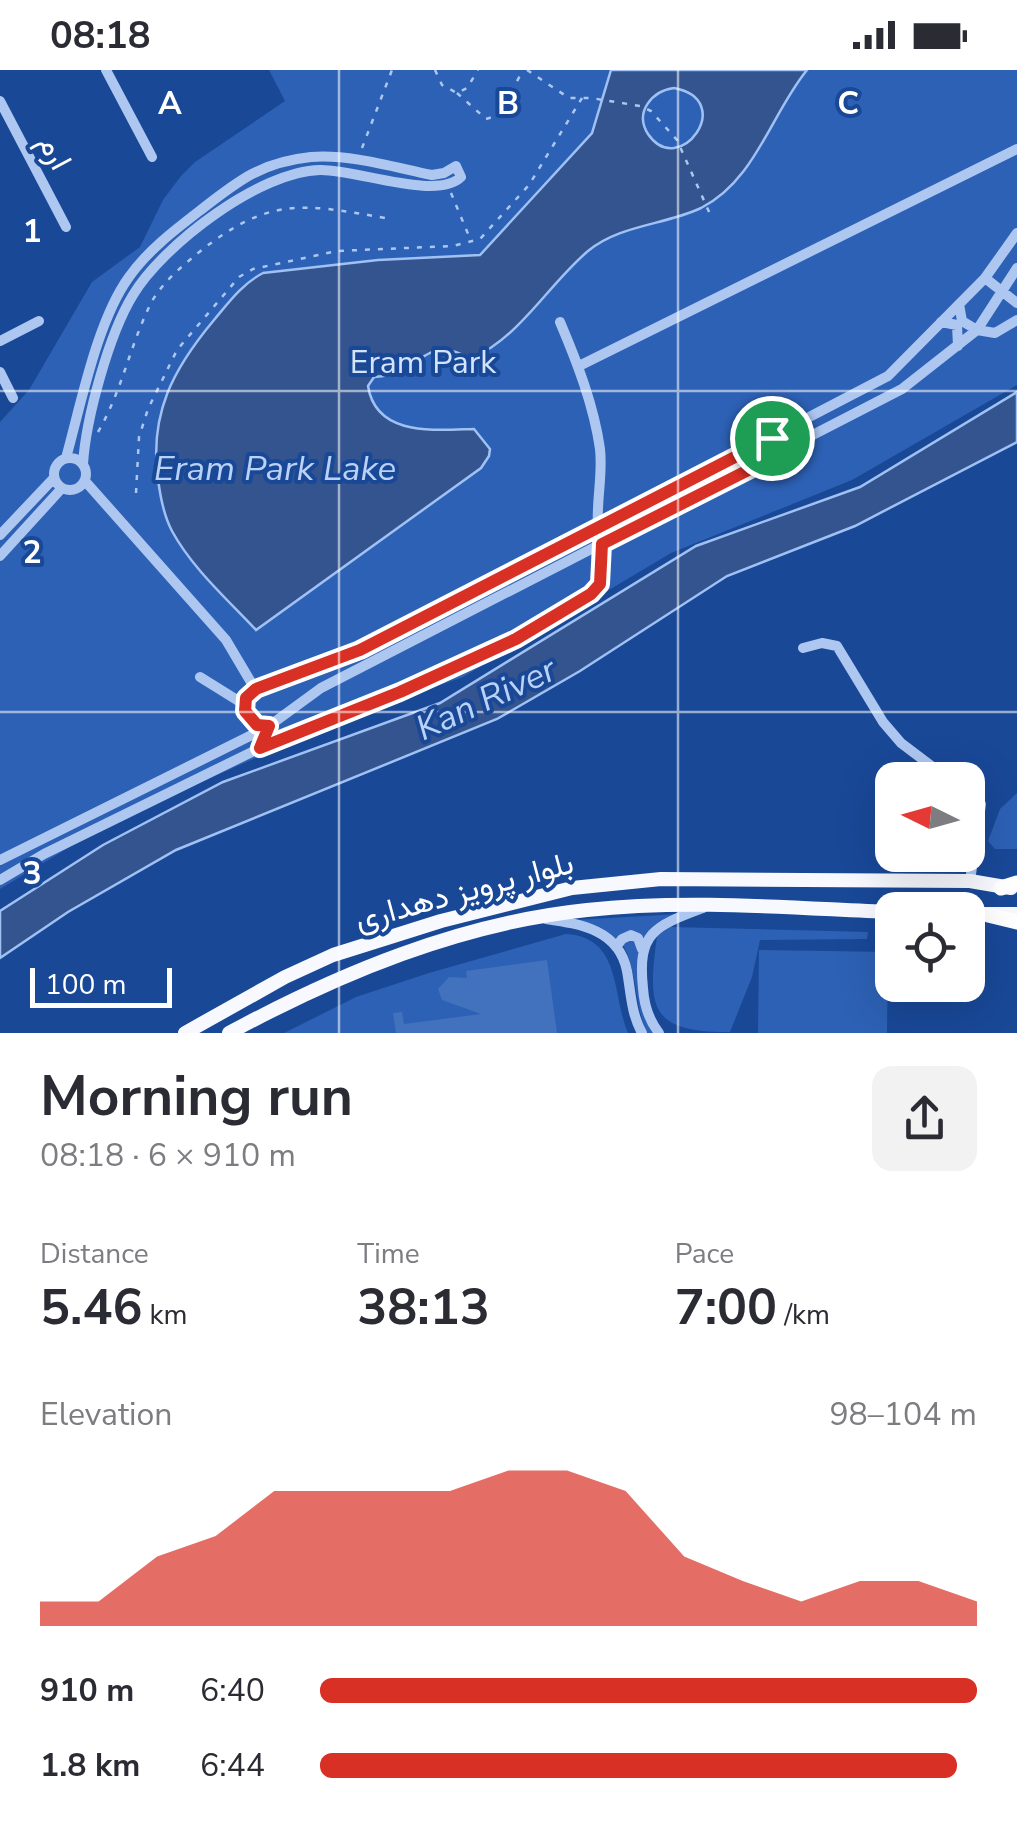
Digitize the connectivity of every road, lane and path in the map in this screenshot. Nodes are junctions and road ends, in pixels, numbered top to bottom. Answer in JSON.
{"nodes":[{"id":1,"x":106,"y":70,"type":"edge"},
{"id":2,"x":392,"y":70,"type":"edge"},
{"id":3,"x":435,"y":70,"type":"edge"},
{"id":4,"x":478,"y":70,"type":"edge"},
{"id":5,"x":525,"y":70,"type":"edge"},
{"id":6,"x":457,"y":93,"type":"junction"},
{"id":7,"x":582,"y":98,"type":"junction"},
{"id":8,"x":0,"y":101,"type":"edge"},
{"id":9,"x":1017,"y":150,"type":"edge"},
{"id":10,"x":152,"y":156,"type":"dead end"},
{"id":11,"x":357,"y":159,"type":"junction"},
{"id":12,"x":356,"y":172,"type":"junction"},
{"id":13,"x":448,"y":186,"type":"junction"},
{"id":14,"x":710,"y":214,"type":"dead end"},
{"id":15,"x":385,"y":218,"type":"dead end"},
{"id":16,"x":66,"y":227,"type":"dead end"},
{"id":17,"x":174,"y":232,"type":"junction"},
{"id":18,"x":1017,"y":233,"type":"edge"},
{"id":19,"x":182,"y":242,"type":"junction"},
{"id":20,"x":472,"y":242,"type":"junction"},
{"id":21,"x":985,"y":278,"type":"junction"},
{"id":22,"x":1008,"y":282,"type":"edge"},
{"id":23,"x":1017,"y":294,"type":"edge"},
{"id":24,"x":959,"y":304,"type":"junction"},
{"id":25,"x":1017,"y":307,"type":"edge"},
{"id":26,"x":1017,"y":320,"type":"edge"},
{"id":27,"x":40,"y":321,"type":"dead end"},
{"id":28,"x":560,"y":322,"type":"dead end"},
{"id":29,"x":941,"y":322,"type":"junction"},
{"id":30,"x":977,"y":330,"type":"junction"},
{"id":31,"x":0,"y":341,"type":"edge"},
{"id":32,"x":958,"y":346,"type":"junction"},
{"id":33,"x":578,"y":366,"type":"junction"},
{"id":34,"x":0,"y":372,"type":"edge"},
{"id":35,"x":14,"y":398,"type":"dead end"},
{"id":36,"x":772,"y":438,"type":"junction"},
{"id":37,"x":84,"y":444,"type":"junction"},
{"id":38,"x":782,"y":453,"type":"junction"},
{"id":39,"x":66,"y":458,"type":"junction"},
{"id":40,"x":83,"y":464,"type":"junction"},
{"id":41,"x":84,"y":481,"type":"junction"},
{"id":42,"x":58,"y":483,"type":"junction"},
{"id":43,"x":136,"y":493,"type":"dead end"},
{"id":44,"x":597,"y":526,"type":"junction"},
{"id":45,"x":0,"y":535,"type":"edge"},
{"id":46,"x":602,"y":544,"type":"junction"},
{"id":47,"x":0,"y":556,"type":"edge"},
{"id":48,"x":803,"y":648,"type":"dead end"},
{"id":49,"x":200,"y":677,"type":"dead end"},
{"id":50,"x":256,"y":689,"type":"junction"},
{"id":51,"x":245,"y":704,"type":"junction"},
{"id":52,"x":269,"y":726,"type":"junction"},
{"id":53,"x":260,"y":748,"type":"junction"},
{"id":54,"x":927,"y":762,"type":"edge"},
{"id":55,"x":1,"y":858,"type":"edge"},
{"id":56,"x":971,"y":872,"type":"edge"},
{"id":57,"x":0,"y":880,"type":"edge"},
{"id":58,"x":970,"y":881,"type":"junction"},
{"id":59,"x":1012,"y":886,"type":"edge"},
{"id":60,"x":709,"y":906,"type":"junction"},
{"id":61,"x":875,"y":911,"type":"edge"},
{"id":62,"x":1017,"y":914,"type":"edge"},
{"id":63,"x":985,"y":915,"type":"edge"},
{"id":64,"x":988,"y":915,"type":"junction"},
{"id":65,"x":536,"y":918,"type":"junction"},
{"id":66,"x":1017,"y":922,"type":"edge"},
{"id":67,"x":616,"y":946,"type":"junction"},
{"id":68,"x":642,"y":950,"type":"junction"},
{"id":69,"x":185,"y":1033,"type":"edge"},
{"id":70,"x":229,"y":1033,"type":"edge"},
{"id":71,"x":642,"y":1033,"type":"edge"},
{"id":72,"x":659,"y":1033,"type":"edge"}],
"edges":[{"from":1,"to":10,"type":"street"},
{"from":2,"to":11,"type":"path"},
{"from":3,"to":6,"type":"path"},
{"from":4,"to":6,"type":"path"},
{"from":5,"to":6,"type":"path"},
{"from":5,"to":7,"type":"path"},
{"from":7,"to":14,"type":"path"},
{"from":7,"to":20,"type":"path"},
{"from":8,"to":16,"type":"street","name":"ارم"},
{"from":9,"to":33,"type":"street"},
{"from":11,"to":12,"type":"street"},
{"from":11,"to":13,"type":"street"},
{"from":11,"to":17,"type":"street"},
{"from":12,"to":13,"type":"street"},
{"from":12,"to":19,"type":"street"},
{"from":13,"to":20,"type":"path"},
{"from":15,"to":37,"type":"path"},
{"from":17,"to":19,"type":"street"},
{"from":17,"to":39,"type":"street"},
{"from":18,"to":21,"type":"street"},
{"from":19,"to":37,"type":"street"},
{"from":20,"to":43,"type":"path"},
{"from":21,"to":22,"type":"street"},
{"from":21,"to":24,"type":"street"},
{"from":22,"to":23,"type":"street"},
{"from":22,"to":25,"type":"street"},
{"from":22,"to":30,"type":"street"},
{"from":24,"to":29,"type":"street"},
{"from":24,"to":30,"type":"street"},
{"from":26,"to":30,"type":"street"},
{"from":27,"to":31,"type":"street"},
{"from":28,"to":33,"type":"street"},
{"from":29,"to":32,"type":"street"},
{"from":29,"to":36,"type":"street"},
{"from":30,"to":32,"type":"street"},
{"from":32,"to":38,"type":"street"},
{"from":33,"to":44,"type":"street"},
{"from":34,"to":35,"type":"street"},
{"from":36,"to":38,"type":"street"},
{"from":36,"to":44,"type":"street"},
{"from":37,"to":40,"type":"street"},
{"from":38,"to":46,"type":"street"},
{"from":39,"to":40,"type":"street"},
{"from":39,"to":42,"type":"street"},
{"from":40,"to":41,"type":"street"},
{"from":41,"to":42,"type":"street"},
{"from":41,"to":50,"type":"street"},
{"from":42,"to":45,"type":"street"},
{"from":42,"to":47,"type":"street"},
{"from":44,"to":46,"type":"street"},
{"from":44,"to":50,"type":"street"},
{"from":46,"to":52,"type":"street"},
{"from":46,"to":53,"type":"street"},
{"from":48,"to":54,"type":"street"},
{"from":49,"to":51,"type":"street"},
{"from":50,"to":51,"type":"street"},
{"from":51,"to":52,"type":"street"},
{"from":52,"to":53,"type":"street"},
{"from":52,"to":55,"type":"street"},
{"from":53,"to":57,"type":"street"},
{"from":56,"to":58,"type":"street"},
{"from":58,"to":59,"type":"main road","name":"بلوار پرویز دهداری"},
{"from":58,"to":69,"type":"main road","name":"بلوار پرویز دهداری"},
{"from":60,"to":61,"type":"main road","name":"بلوار پرویز دهداری"},
{"from":60,"to":65,"type":"main road","name":"بلوار پرویز دهداری"},
{"from":60,"to":68,"type":"street"},
{"from":62,"to":64,"type":"main road"},
{"from":63,"to":64,"type":"main road"},
{"from":64,"to":66,"type":"highway"},
{"from":65,"to":67,"type":"street"},
{"from":65,"to":70,"type":"main road","name":"بلوار پرویز دهداری"},
{"from":67,"to":68,"type":"street"},
{"from":67,"to":71,"type":"street"},
{"from":68,"to":72,"type":"street"}]}
